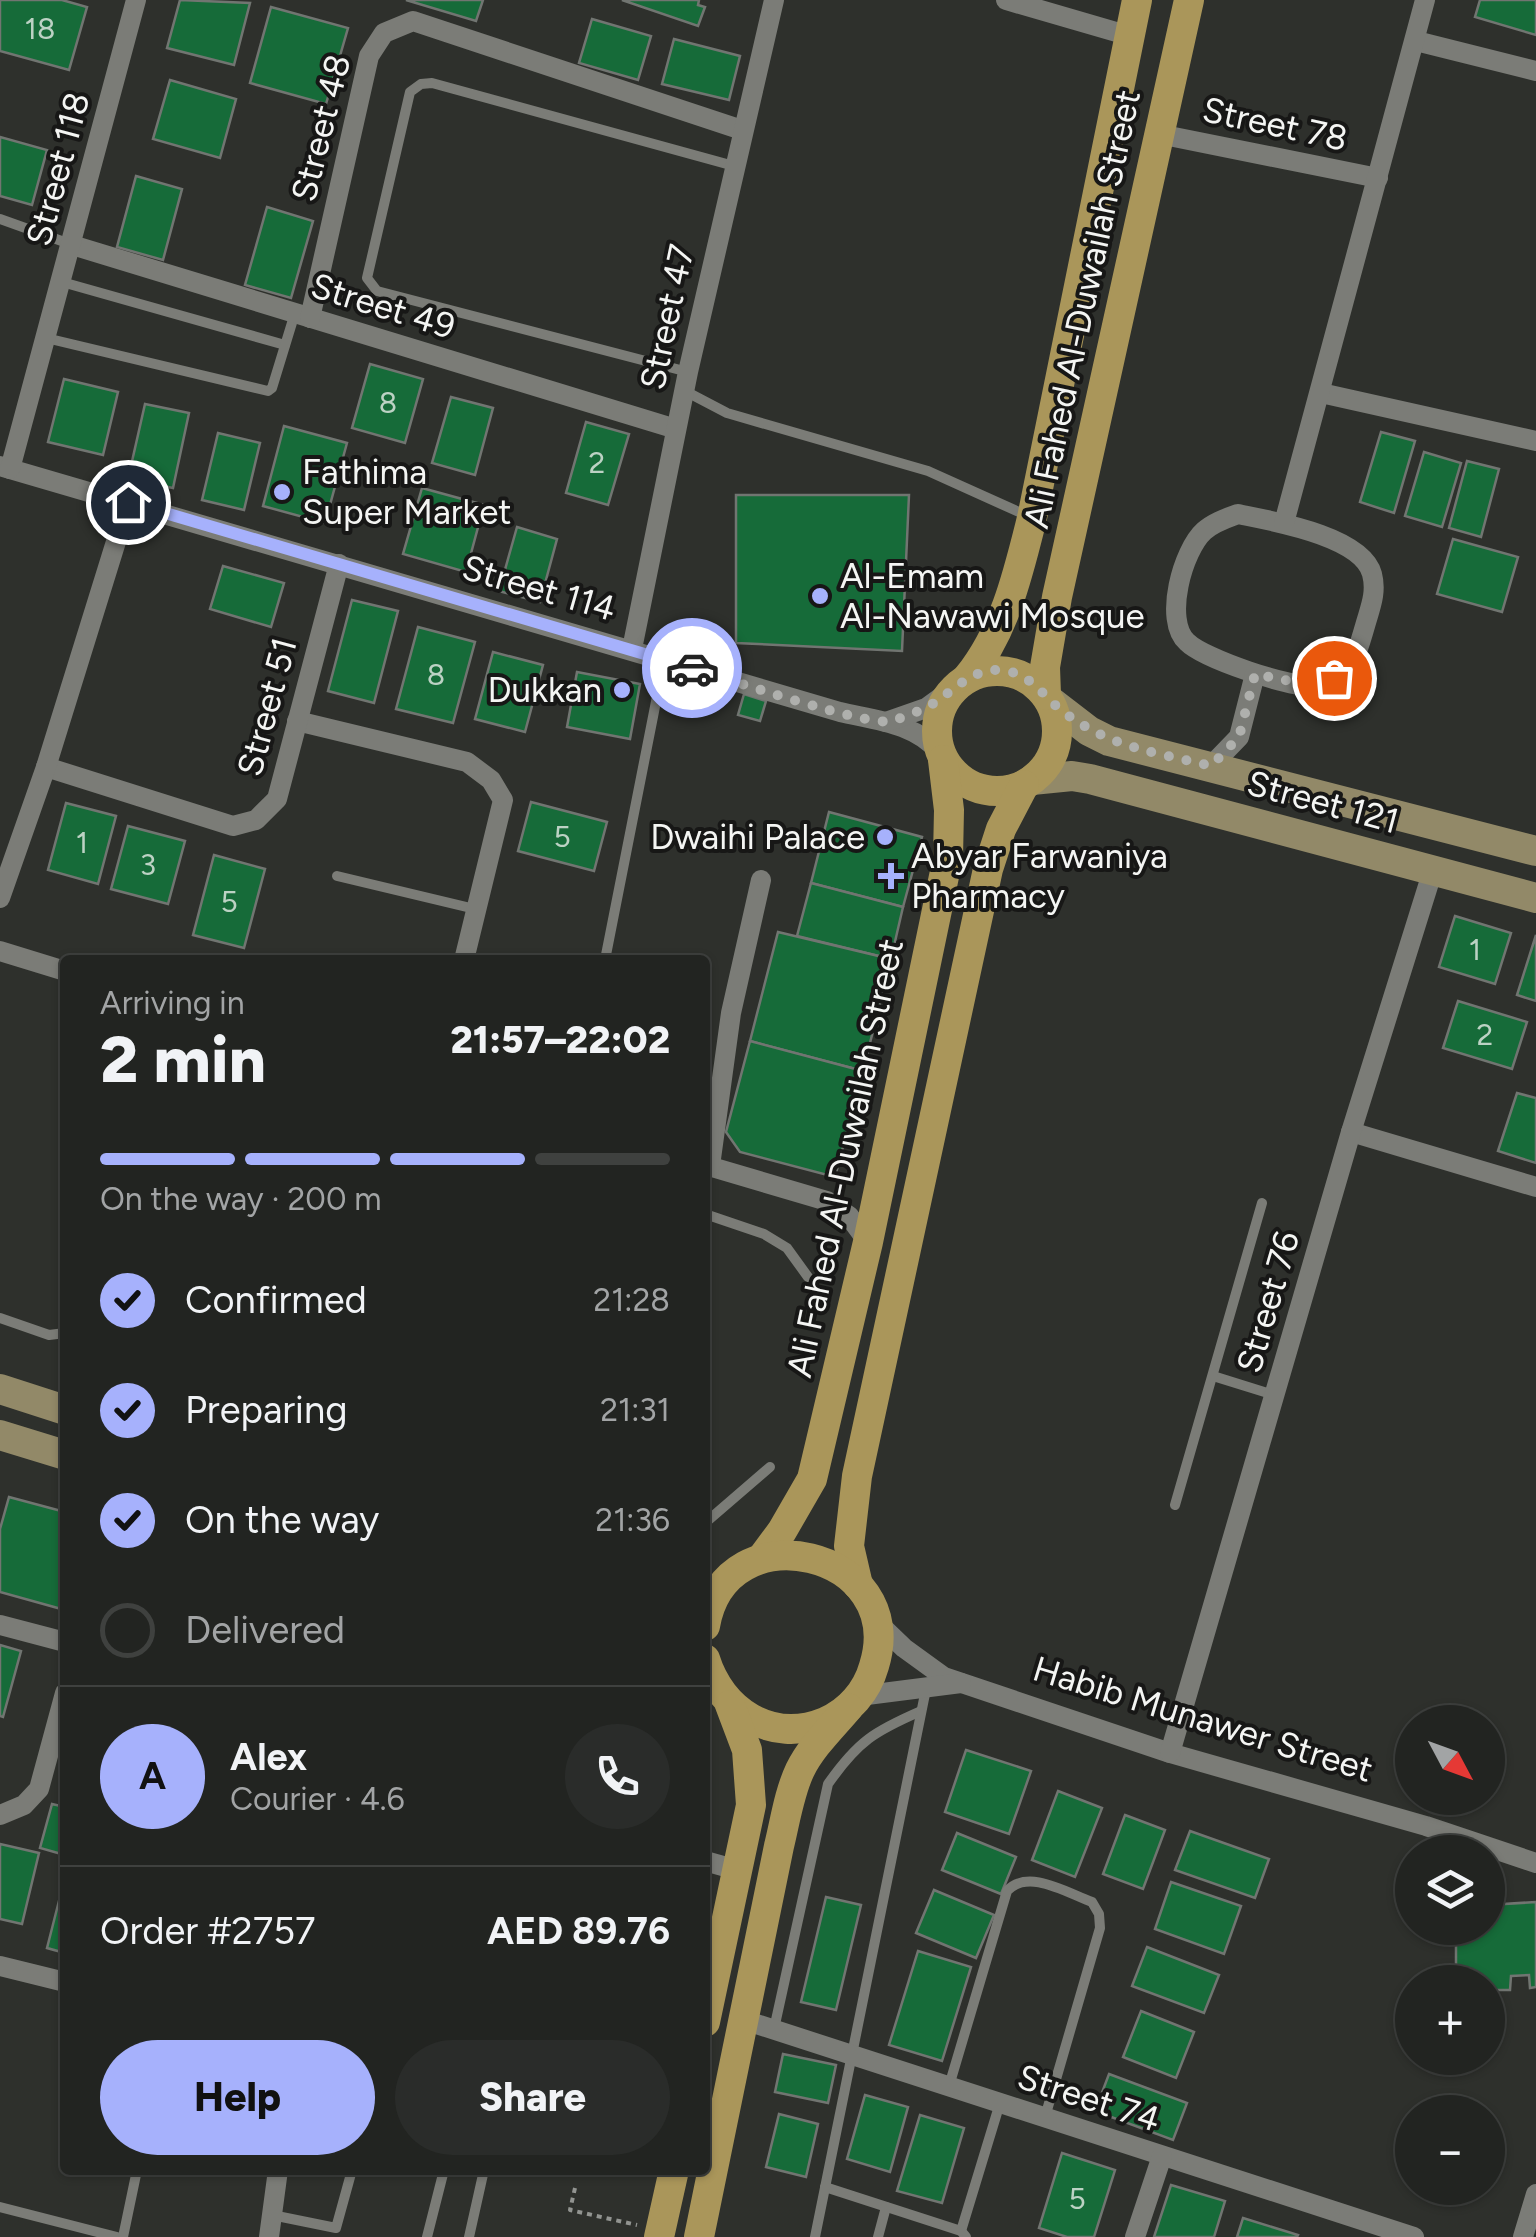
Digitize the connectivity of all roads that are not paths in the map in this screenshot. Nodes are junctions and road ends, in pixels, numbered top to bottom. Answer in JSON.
{"nodes":[{"id":1,"x":774,"y":0,"type":"edge"},
{"id":2,"x":1006,"y":0,"type":"edge"},
{"id":3,"x":1137,"y":0,"type":"edge"},
{"id":4,"x":1425,"y":0,"type":"edge"},
{"id":5,"x":133,"y":1,"type":"edge"},
{"id":6,"x":1186,"y":4,"type":"edge"},
{"id":7,"x":1130,"y":36,"type":"junction"},
{"id":8,"x":1416,"y":41,"type":"junction"},
{"id":9,"x":1536,"y":71,"type":"edge"},
{"id":10,"x":742,"y":130,"type":"junction"},
{"id":11,"x":1159,"y":134,"type":"junction"},
{"id":12,"x":734,"y":166,"type":"junction"},
{"id":13,"x":1378,"y":178,"type":"junction"},
{"id":14,"x":0,"y":220,"type":"edge"},
{"id":15,"x":72,"y":245,"type":"junction"},
{"id":16,"x":62,"y":282,"type":"junction"},
{"id":17,"x":302,"y":316,"type":"junction"},
{"id":18,"x":46,"y":338,"type":"junction"},
{"id":19,"x":286,"y":344,"type":"junction"},
{"id":20,"x":686,"y":382,"type":"junction"},
{"id":21,"x":1321,"y":393,"type":"junction"},
{"id":22,"x":676,"y":429,"type":"junction"},
{"id":23,"x":1536,"y":441,"type":"edge"},
{"id":24,"x":5,"y":468,"type":"edge"},
{"id":25,"x":128,"y":502,"type":"junction"},
{"id":26,"x":1032,"y":518,"type":"junction"},
{"id":27,"x":1284,"y":523,"type":"junction"},
{"id":28,"x":339,"y":564,"type":"junction"},
{"id":29,"x":632,"y":649,"type":"junction"},
{"id":30,"x":665,"y":660,"type":"junction"},
{"id":31,"x":1255,"y":674,"type":"junction"},
{"id":32,"x":963,"y":681,"type":"junction"},
{"id":33,"x":1048,"y":698,"type":"junction"},
{"id":34,"x":297,"y":721,"type":"junction"},
{"id":35,"x":886,"y":722,"type":"junction"},
{"id":36,"x":1239,"y":737,"type":"junction"},
{"id":37,"x":941,"y":756,"type":"junction"},
{"id":38,"x":1211,"y":766,"type":"junction"},
{"id":39,"x":46,"y":767,"type":"junction"},
{"id":40,"x":1254,"y":778,"type":"junction"},
{"id":41,"x":1028,"y":782,"type":"junction"},
{"id":42,"x":1536,"y":852,"type":"edge"},
{"id":43,"x":1433,"y":870,"type":"junction"},
{"id":44,"x":337,"y":876,"type":"dead end"},
{"id":45,"x":761,"y":880,"type":"dead end"},
{"id":46,"x":0,"y":898,"type":"edge"},
{"id":47,"x":1536,"y":898,"type":"edge"},
{"id":48,"x":475,"y":909,"type":"junction"},
{"id":49,"x":0,"y":951,"type":"edge"},
{"id":50,"x":465,"y":955,"type":"edge"},
{"id":51,"x":606,"y":955,"type":"edge"},
{"id":52,"x":60,"y":969,"type":"edge"},
{"id":53,"x":1351,"y":1132,"type":"junction"},
{"id":54,"x":710,"y":1152,"type":"edge"},
{"id":55,"x":710,"y":1166,"type":"edge"},
{"id":56,"x":1536,"y":1187,"type":"edge"},
{"id":57,"x":1262,"y":1203,"type":"dead end"},
{"id":58,"x":710,"y":1216,"type":"edge"},
{"id":59,"x":868,"y":1242,"type":"junction"},
{"id":60,"x":808,"y":1277,"type":"dead end"},
{"id":61,"x":0,"y":1318,"type":"edge"},
{"id":62,"x":60,"y":1334,"type":"edge"},
{"id":63,"x":1212,"y":1376,"type":"junction"},
{"id":64,"x":0,"y":1390,"type":"edge"},
{"id":65,"x":1274,"y":1395,"type":"junction"},
{"id":66,"x":60,"y":1408,"type":"edge"},
{"id":67,"x":0,"y":1435,"type":"edge"},
{"id":68,"x":60,"y":1453,"type":"edge"},
{"id":69,"x":770,"y":1466,"type":"dead end"},
{"id":70,"x":1176,"y":1505,"type":"dead end"},
{"id":71,"x":710,"y":1519,"type":"edge"},
{"id":72,"x":754,"y":1563,"type":"junction"},
{"id":73,"x":710,"y":1582,"type":"edge"},
{"id":74,"x":858,"y":1585,"type":"junction"},
{"id":75,"x":710,"y":1613,"type":"edge"},
{"id":76,"x":877,"y":1622,"type":"junction"},
{"id":77,"x":0,"y":1625,"type":"edge"},
{"id":78,"x":60,"y":1641,"type":"edge"},
{"id":79,"x":710,"y":1676,"type":"edge"},
{"id":80,"x":962,"y":1683,"type":"junction"},
{"id":81,"x":926,"y":1689,"type":"junction"},
{"id":82,"x":854,"y":1702,"type":"junction"},
{"id":83,"x":730,"y":1706,"type":"junction"},
{"id":84,"x":922,"y":1710,"type":"junction"},
{"id":85,"x":60,"y":1711,"type":"edge"},
{"id":86,"x":1170,"y":1753,"type":"junction"},
{"id":87,"x":0,"y":1815,"type":"edge"},
{"id":88,"x":779,"y":1846,"type":"junction"},
{"id":89,"x":740,"y":1859,"type":"junction"},
{"id":90,"x":710,"y":1862,"type":"edge"},
{"id":91,"x":1536,"y":1864,"type":"edge"},
{"id":92,"x":0,"y":1966,"type":"edge"},
{"id":93,"x":60,"y":1981,"type":"edge"},
{"id":94,"x":710,"y":1999,"type":"edge"},
{"id":95,"x":744,"y":2020,"type":"junction"},
{"id":96,"x":774,"y":2029,"type":"junction"},
{"id":97,"x":852,"y":2054,"type":"junction"},
{"id":98,"x":949,"y":2086,"type":"junction"},
{"id":99,"x":1000,"y":2103,"type":"junction"},
{"id":100,"x":1045,"y":2117,"type":"junction"},
{"id":101,"x":1162,"y":2156,"type":"junction"},
{"id":102,"x":137,"y":2175,"type":"edge"},
{"id":103,"x":277,"y":2175,"type":"edge"},
{"id":104,"x":351,"y":2175,"type":"edge"},
{"id":105,"x":443,"y":2175,"type":"edge"},
{"id":106,"x":483,"y":2175,"type":"edge"},
{"id":107,"x":673,"y":2175,"type":"edge"},
{"id":108,"x":825,"y":2187,"type":"junction"},
{"id":109,"x":1536,"y":2194,"type":"edge"},
{"id":110,"x":0,"y":2206,"type":"edge"},
{"id":111,"x":886,"y":2207,"type":"junction"},
{"id":112,"x":272,"y":2215,"type":"junction"},
{"id":113,"x":336,"y":2232,"type":"edge"},
{"id":114,"x":660,"y":2234,"type":"edge"},
{"id":115,"x":963,"y":2234,"type":"edge"},
{"id":116,"x":120,"y":2237,"type":"edge"},
{"id":117,"x":269,"y":2237,"type":"edge"},
{"id":118,"x":427,"y":2237,"type":"edge"},
{"id":119,"x":469,"y":2237,"type":"edge"},
{"id":120,"x":699,"y":2237,"type":"edge"},
{"id":121,"x":815,"y":2237,"type":"edge"},
{"id":122,"x":878,"y":2237,"type":"edge"},
{"id":123,"x":1135,"y":2237,"type":"edge"},
{"id":124,"x":1414,"y":2237,"type":"edge"},
{"id":125,"x":1523,"y":2237,"type":"edge"}],
"edges":[{"from":1,"to":10,"type":"street","name":"Street 47"},
{"from":2,"to":7,"type":"street"},
{"from":3,"to":7,"type":"main road","name":"Ali Fahed Al-Duwailah Street"},
{"from":4,"to":8,"type":"street","name":"Street 78"},
{"from":5,"to":15,"type":"street","name":"Street 118"},
{"from":6,"to":11,"type":"main road","name":"Ali Fahed Al-Duwailah Street"},
{"from":7,"to":26,"type":"main road","name":"Ali Fahed Al-Duwailah Street"},
{"from":8,"to":9,"type":"street"},
{"from":8,"to":13,"type":"street","name":"Street 78"},
{"from":10,"to":12,"type":"street","name":"Street 47"},
{"from":10,"to":17,"type":"street","name":"Street 48"},
{"from":11,"to":13,"type":"street","name":"Street 78"},
{"from":11,"to":33,"type":"main road","name":"Ali Fahed Al-Duwailah Street"},
{"from":12,"to":20,"type":"street","name":"Street 47"},
{"from":12,"to":20,"type":"lane"},
{"from":13,"to":21,"type":"street","name":"Street 78"},
{"from":14,"to":15,"type":"lane"},
{"from":15,"to":16,"type":"street","name":"Street 118"},
{"from":15,"to":17,"type":"street","name":"Street 49"},
{"from":16,"to":18,"type":"street","name":"Street 118"},
{"from":16,"to":19,"type":"lane"},
{"from":17,"to":19,"type":"lane"},
{"from":17,"to":22,"type":"street","name":"Street 49"},
{"from":18,"to":19,"type":"lane"},
{"from":18,"to":24,"type":"street","name":"Street 118"},
{"from":20,"to":22,"type":"street","name":"Street 47"},
{"from":20,"to":26,"type":"lane"},
{"from":21,"to":23,"type":"street"},
{"from":21,"to":27,"type":"street","name":"Street 78"},
{"from":22,"to":29,"type":"street","name":"Street 47"},
{"from":24,"to":25,"type":"street","name":"Street 114"},
{"from":25,"to":28,"type":"street","name":"Street 114"},
{"from":25,"to":39,"type":"street"},
{"from":26,"to":32,"type":"main road","name":"Ali Fahed Al-Duwailah Street"},
{"from":27,"to":31,"type":"street"},
{"from":27,"to":31,"type":"street"},
{"from":28,"to":29,"type":"street","name":"Street 114"},
{"from":28,"to":34,"type":"street","name":"Street 51"},
{"from":29,"to":30,"type":"street","name":"Street 114"},
{"from":30,"to":35,"type":"street","name":"Street 114"},
{"from":30,"to":51,"type":"lane"},
{"from":31,"to":36,"type":"street"},
{"from":32,"to":33,"type":"main road"},
{"from":32,"to":35,"type":"street"},
{"from":32,"to":37,"type":"main road"},
{"from":33,"to":38,"type":"street","name":"Street 121"},
{"from":33,"to":41,"type":"main road"},
{"from":34,"to":39,"type":"street","name":"Street 51"},
{"from":34,"to":48,"type":"street"},
{"from":35,"to":37,"type":"street","name":"Street 114"},
{"from":36,"to":38,"type":"street"},
{"from":36,"to":40,"type":"street"},
{"from":37,"to":41,"type":"main road"},
{"from":37,"to":59,"type":"main road","name":"Ali Fahed Al-Duwailah Street"},
{"from":38,"to":40,"type":"street","name":"Street 121"},
{"from":39,"to":46,"type":"street"},
{"from":40,"to":42,"type":"street","name":"Street 121"},
{"from":41,"to":43,"type":"street","name":"Street 121"},
{"from":41,"to":74,"type":"main road"},
{"from":43,"to":47,"type":"street","name":"Street 121"},
{"from":43,"to":53,"type":"street","name":"Street 76"},
{"from":44,"to":48,"type":"lane"},
{"from":45,"to":54,"type":"street"},
{"from":48,"to":50,"type":"street"},
{"from":49,"to":52,"type":"street"},
{"from":53,"to":56,"type":"street"},
{"from":53,"to":65,"type":"street","name":"Street 76"},
{"from":55,"to":59,"type":"street"},
{"from":57,"to":63,"type":"lane"},
{"from":58,"to":60,"type":"lane"},
{"from":59,"to":72,"type":"main road","name":"Ali Fahed Al-Duwailah Street"},
{"from":61,"to":62,"type":"lane"},
{"from":63,"to":65,"type":"lane"},
{"from":63,"to":70,"type":"lane"},
{"from":64,"to":66,"type":"street"},
{"from":65,"to":86,"type":"street","name":"Street 76"},
{"from":67,"to":68,"type":"street"},
{"from":69,"to":71,"type":"lane"},
{"from":72,"to":73,"type":"street"},
{"from":72,"to":74,"type":"main road"},
{"from":72,"to":75,"type":"main road","name":"Ali Fahed Al-Duwailah Street"},
{"from":74,"to":76,"type":"main road"},
{"from":76,"to":80,"type":"street","name":"Habib Munawer Street"},
{"from":76,"to":82,"type":"main road"},
{"from":77,"to":78,"type":"street"},
{"from":79,"to":83,"type":"main road"},
{"from":80,"to":81,"type":"street","name":"Habib Munawer Street"},
{"from":80,"to":86,"type":"street","name":"Habib Munawer Street"},
{"from":81,"to":82,"type":"street","name":"Habib Munawer Street"},
{"from":81,"to":84,"type":"lane"},
{"from":82,"to":83,"type":"main road"},
{"from":82,"to":88,"type":"main road"},
{"from":83,"to":89,"type":"main road"},
{"from":84,"to":96,"type":"lane"},
{"from":84,"to":97,"type":"lane"},
{"from":85,"to":87,"type":"street"},
{"from":86,"to":91,"type":"street","name":"Habib Munawer Street"},
{"from":88,"to":89,"type":"main road"},
{"from":88,"to":95,"type":"main road"},
{"from":89,"to":90,"type":"street"},
{"from":89,"to":94,"type":"main road"},
{"from":92,"to":93,"type":"street"},
{"from":95,"to":96,"type":"street","name":"Street 74"},
{"from":95,"to":120,"type":"main road"},
{"from":96,"to":97,"type":"street","name":"Street 74"},
{"from":97,"to":98,"type":"street","name":"Street 74"},
{"from":97,"to":108,"type":"lane"},
{"from":98,"to":99,"type":"street","name":"Street 74"},
{"from":98,"to":100,"type":"lane"},
{"from":99,"to":100,"type":"street","name":"Street 74"},
{"from":99,"to":115,"type":"lane"},
{"from":100,"to":101,"type":"street","name":"Street 74"},
{"from":101,"to":123,"type":"street"},
{"from":101,"to":124,"type":"street","name":"Street 74"},
{"from":102,"to":116,"type":"lane"},
{"from":103,"to":112,"type":"street"},
{"from":104,"to":113,"type":"lane"},
{"from":105,"to":118,"type":"lane"},
{"from":106,"to":119,"type":"lane"},
{"from":107,"to":114,"type":"main road"},
{"from":108,"to":111,"type":"lane"},
{"from":108,"to":121,"type":"lane"},
{"from":109,"to":125,"type":"street"},
{"from":110,"to":116,"type":"lane"},
{"from":111,"to":115,"type":"lane"},
{"from":111,"to":122,"type":"lane"},
{"from":112,"to":113,"type":"lane"},
{"from":112,"to":117,"type":"street"}]}
